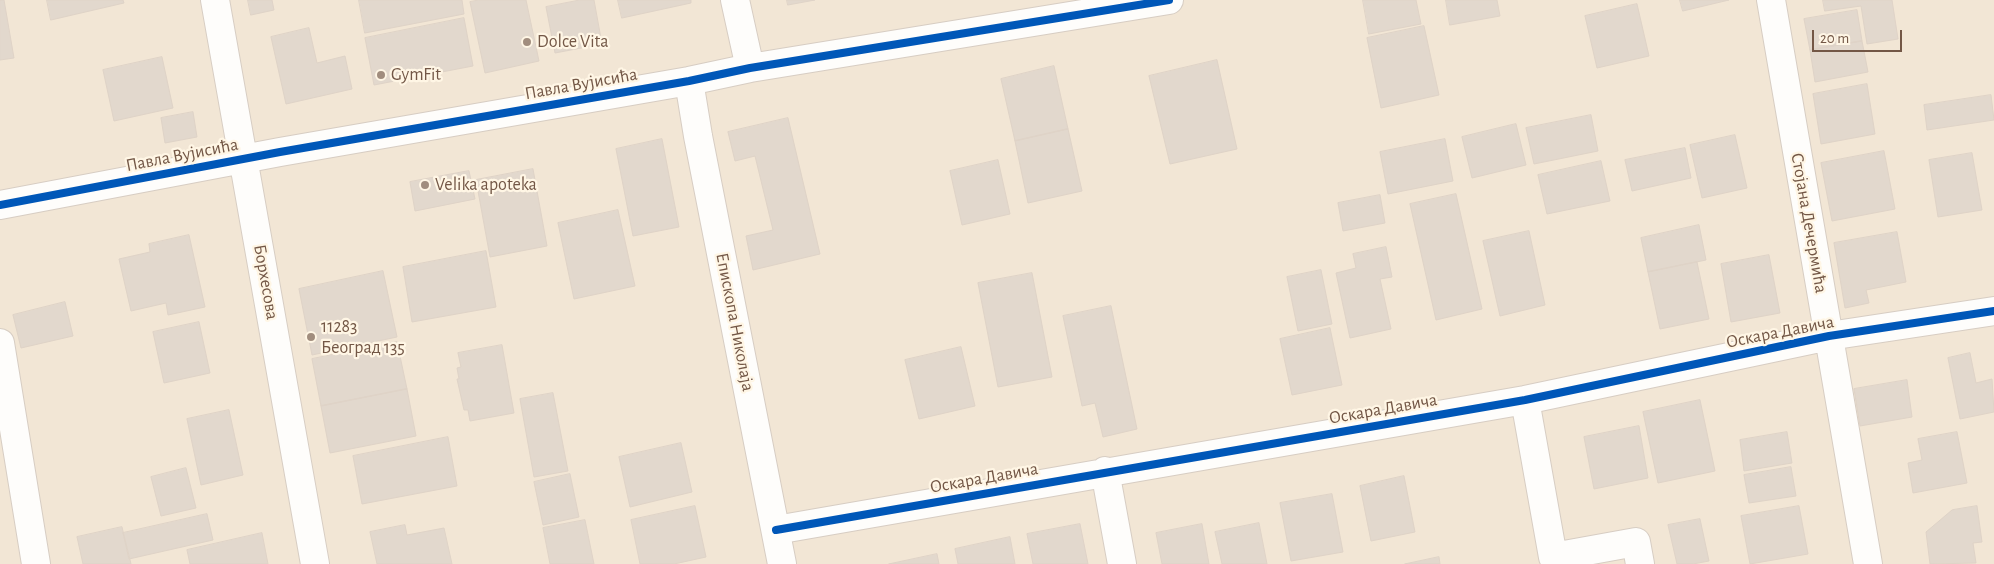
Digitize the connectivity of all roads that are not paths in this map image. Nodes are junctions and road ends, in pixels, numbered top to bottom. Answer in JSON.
{"nodes":[{"id":1,"x":216,"y":0,"type":"edge"},
{"id":2,"x":735,"y":0,"type":"edge"},
{"id":3,"x":1169,"y":0,"type":"edge"},
{"id":4,"x":1772,"y":0,"type":"edge"},
{"id":5,"x":1110,"y":5,"type":"edge"},
{"id":6,"x":750,"y":68,"type":"junction"},
{"id":7,"x":690,"y":80,"type":"junction"},
{"id":8,"x":245,"y":159,"type":"junction"},
{"id":9,"x":0,"y":205,"type":"edge"},
{"id":10,"x":1994,"y":311,"type":"edge"},
{"id":11,"x":1829,"y":336,"type":"junction"},
{"id":12,"x":0,"y":343,"type":"edge"},
{"id":13,"x":1525,"y":400,"type":"junction"},
{"id":14,"x":1105,"y":472,"type":"junction"},
{"id":15,"x":776,"y":530,"type":"junction"},
{"id":16,"x":36,"y":564,"type":"edge"},
{"id":17,"x":315,"y":564,"type":"edge"},
{"id":18,"x":782,"y":564,"type":"edge"},
{"id":19,"x":1122,"y":564,"type":"edge"},
{"id":20,"x":1640,"y":564,"type":"edge"},
{"id":21,"x":1868,"y":564,"type":"edge"}],
"edges":[{"from":1,"to":8,"type":"street","name":"Борхесова"},
{"from":2,"to":6,"type":"street"},
{"from":3,"to":5,"type":"street","name":"Павла Вујисића"},
{"from":4,"to":11,"type":"street","name":"Стојана Дечермића"},
{"from":5,"to":6,"type":"street","name":"Павла Вујисића"},
{"from":6,"to":7,"type":"street","name":"Павла Вујисића"},
{"from":7,"to":8,"type":"street","name":"Павла Вујисића"},
{"from":7,"to":15,"type":"street","name":"Епископа Николаја"},
{"from":8,"to":9,"type":"street","name":"Павла Вујисића"},
{"from":8,"to":17,"type":"street","name":"Борхесова"},
{"from":10,"to":11,"type":"street","name":"Оскара Давича"},
{"from":11,"to":13,"type":"street","name":"Оскара Давича"},
{"from":11,"to":21,"type":"street","name":"Стојана Дечермића"},
{"from":12,"to":16,"type":"street"},
{"from":13,"to":14,"type":"street","name":"Оскара Давича"},
{"from":13,"to":20,"type":"street"},
{"from":14,"to":15,"type":"street","name":"Оскара Давича"},
{"from":14,"to":19,"type":"street"},
{"from":15,"to":18,"type":"street","name":"Епископа Николаја"}]}
